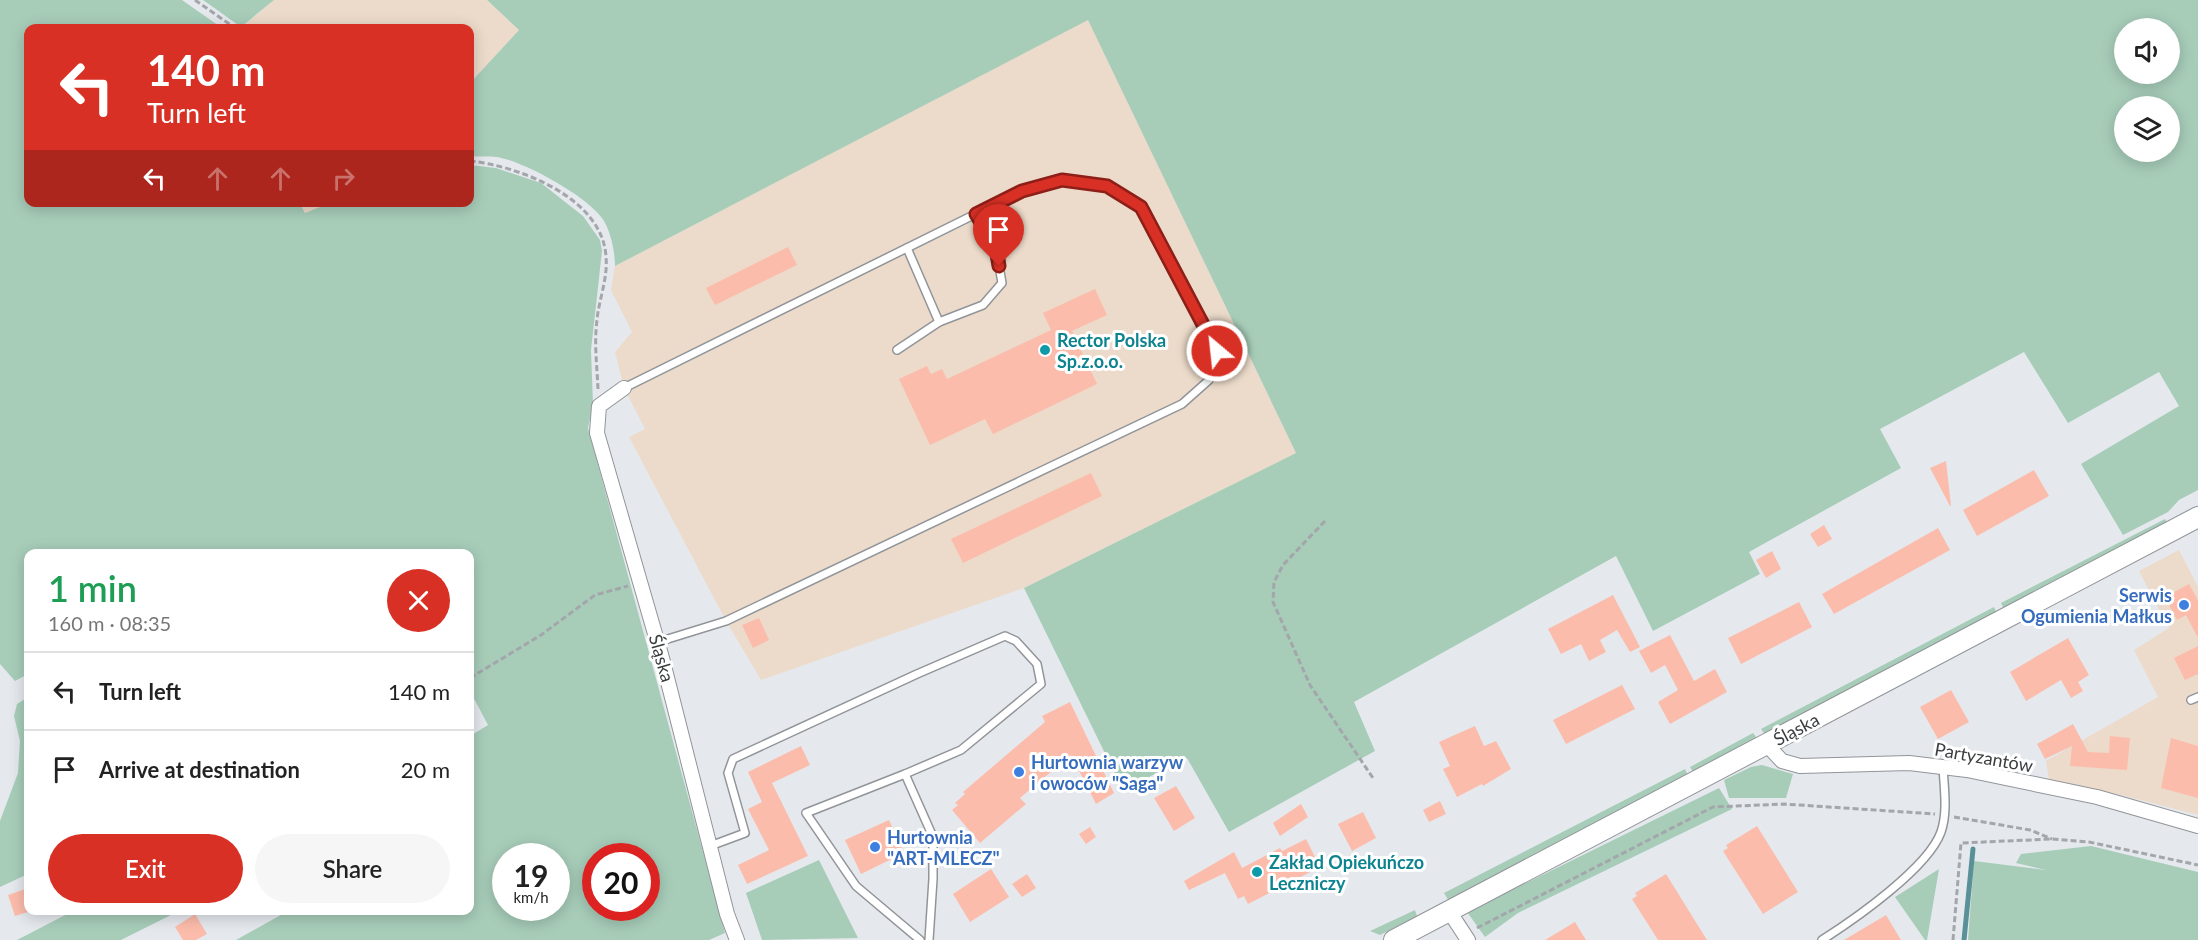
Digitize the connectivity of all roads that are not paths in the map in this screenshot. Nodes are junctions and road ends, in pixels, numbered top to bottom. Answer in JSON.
{"nodes":[{"id":1,"x":976,"y":214,"type":"junction"},
{"id":2,"x":908,"y":248,"type":"junction"},
{"id":3,"x":939,"y":322,"type":"junction"},
{"id":4,"x":897,"y":350,"type":"dead end"},
{"id":5,"x":624,"y":388,"type":"joint"},
{"id":6,"x":2198,"y":517,"type":"edge"},
{"id":7,"x":658,"y":642,"type":"junction"},
{"id":8,"x":1767,"y":745,"type":"junction"},
{"id":9,"x":1943,"y":767,"type":"junction"},
{"id":10,"x":905,"y":774,"type":"junction"},
{"id":11,"x":2198,"y":826,"type":"edge"},
{"id":12,"x":710,"y":846,"type":"junction"},
{"id":13,"x":1449,"y":911,"type":"junction"},
{"id":14,"x":1466,"y":937,"type":"edge"},
{"id":15,"x":737,"y":940,"type":"edge"},
{"id":16,"x":920,"y":940,"type":"edge"},
{"id":17,"x":929,"y":940,"type":"edge"},
{"id":18,"x":1394,"y":940,"type":"edge"},
{"id":19,"x":1822,"y":940,"type":"edge"}],
"edges":[{"from":1,"to":2,"type":"lane"},
{"from":1,"to":3,"type":"lane"},
{"from":1,"to":7,"type":"lane"},
{"from":2,"to":3,"type":"lane"},
{"from":2,"to":5,"type":"lane"},
{"from":3,"to":4,"type":"lane"},
{"from":5,"to":7,"type":"street","name":"Śląska"},
{"from":6,"to":8,"type":"main road","name":"Śląska"},
{"from":7,"to":12,"type":"street","name":"Śląska"},
{"from":8,"to":9,"type":"street","name":"Partyzantów"},
{"from":8,"to":13,"type":"main road","name":"Śląska"},
{"from":9,"to":11,"type":"street","name":"Partyzantów"},
{"from":9,"to":19,"type":"lane"},
{"from":10,"to":12,"type":"lane"},
{"from":10,"to":16,"type":"lane"},
{"from":10,"to":17,"type":"lane"},
{"from":12,"to":15,"type":"street","name":"Śląska"},
{"from":13,"to":14,"type":"street"},
{"from":13,"to":18,"type":"main road","name":"Śląska"}]}
